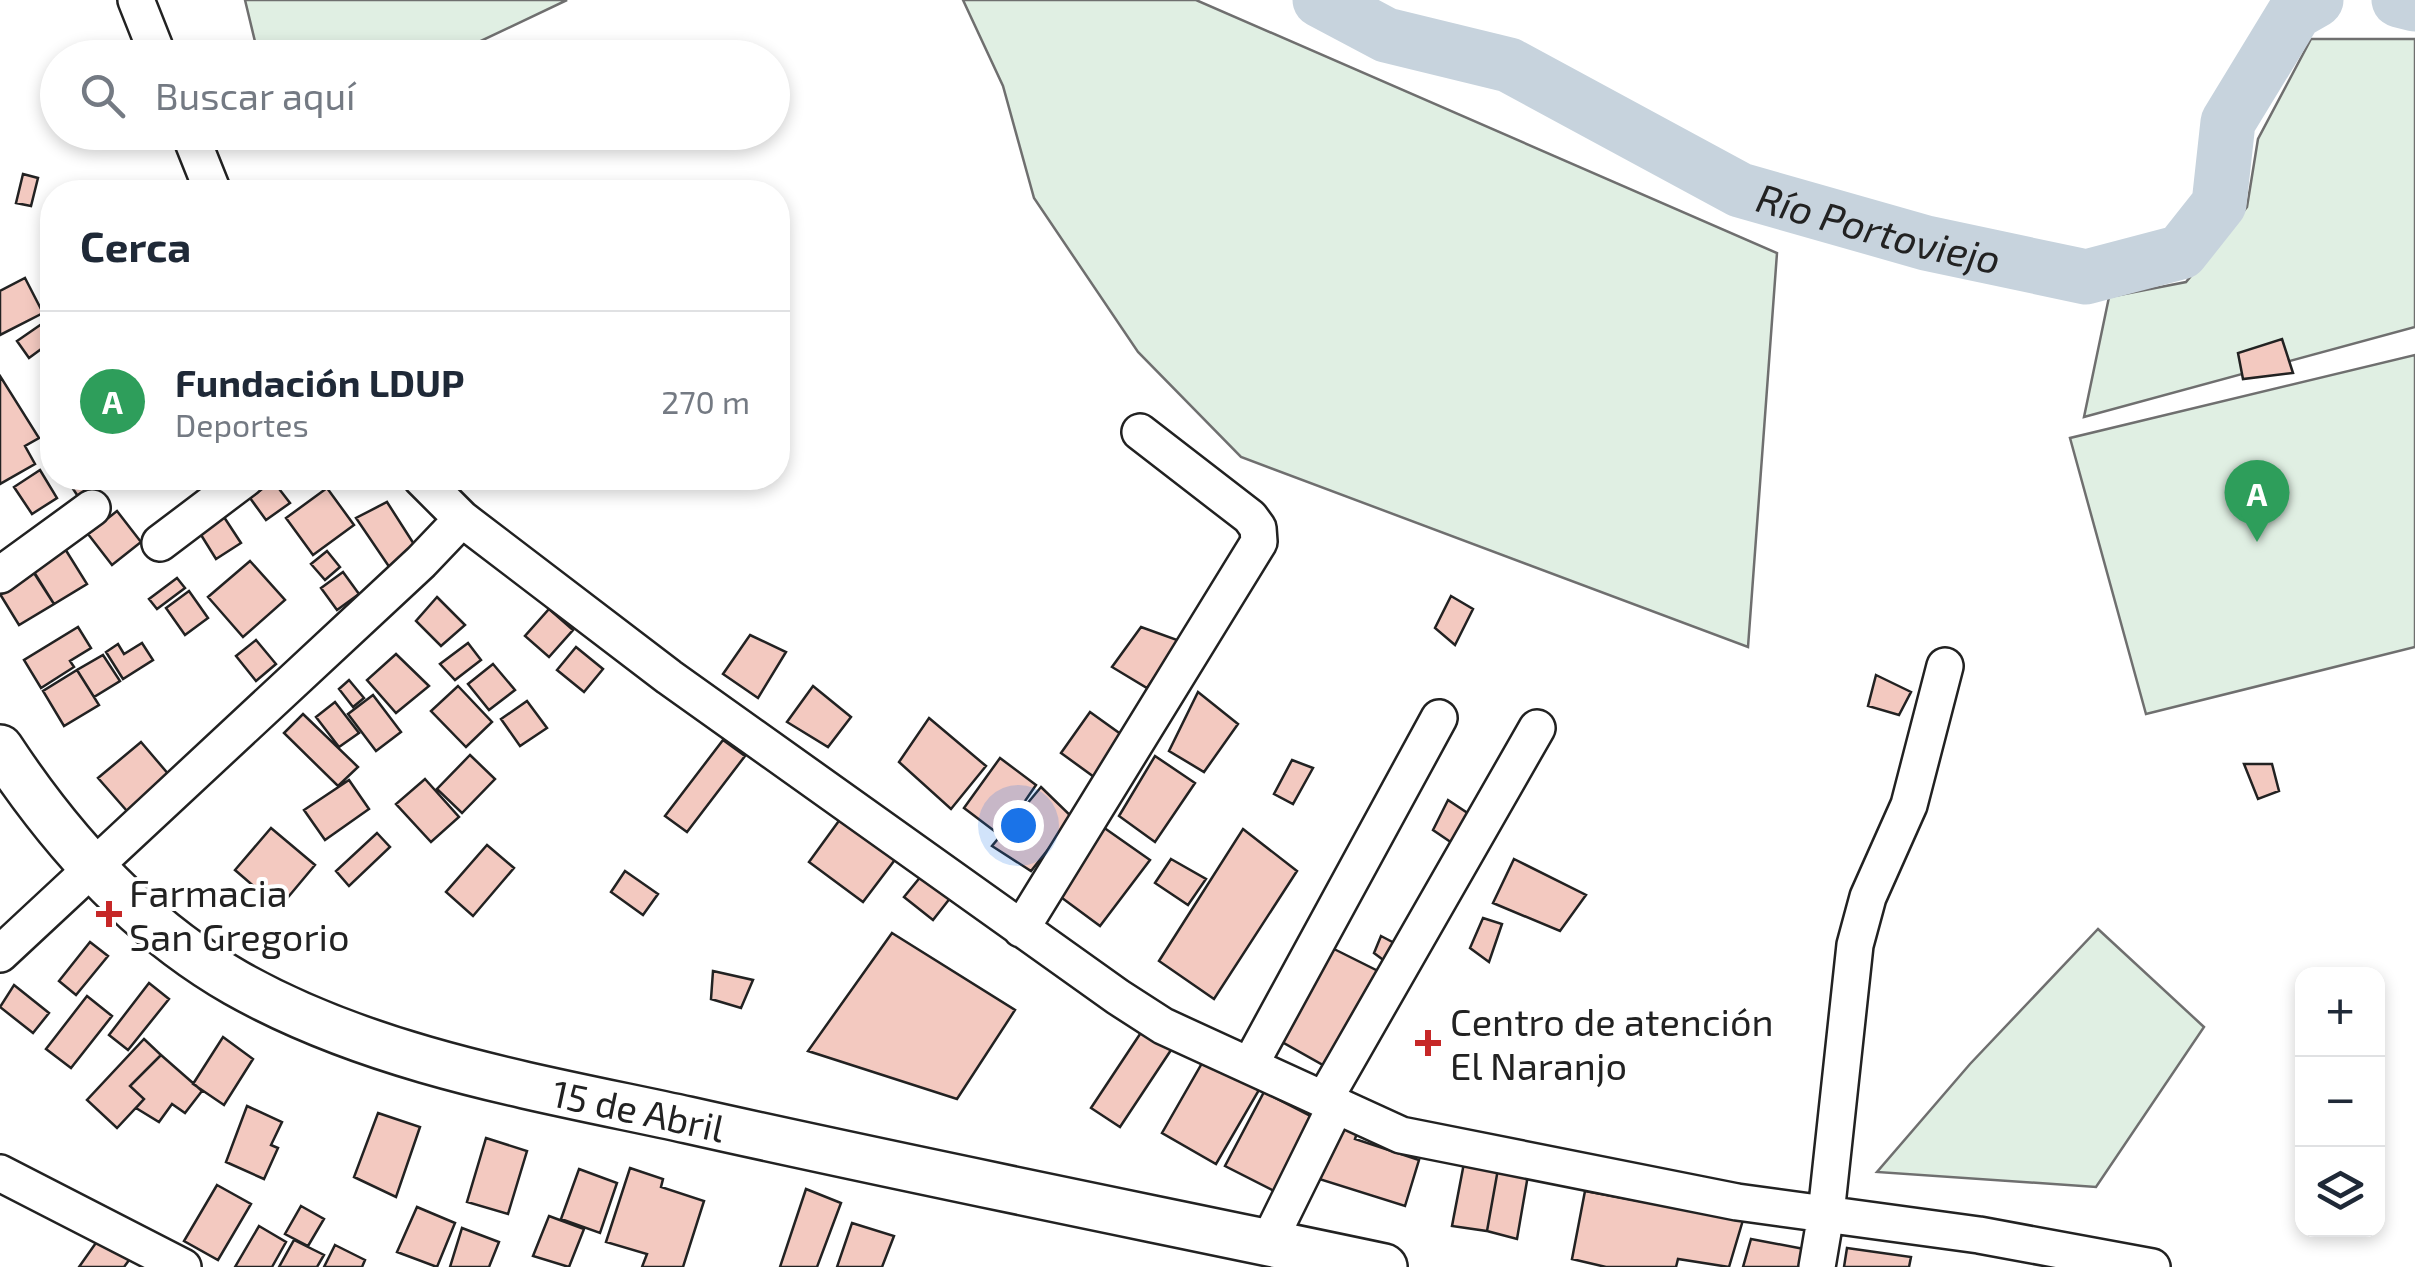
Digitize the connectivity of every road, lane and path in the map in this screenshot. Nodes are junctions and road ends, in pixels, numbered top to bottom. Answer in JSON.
{"nodes":[{"id":1,"x":136,"y":0,"type":"edge"},
{"id":2,"x":152,"y":40,"type":"edge"},
{"id":3,"x":196,"y":150,"type":"edge"},
{"id":4,"x":208,"y":180,"type":"edge"},
{"id":5,"x":1140,"y":432,"type":"dead end"},
{"id":6,"x":230,"y":490,"type":"edge"},
{"id":7,"x":433,"y":490,"type":"edge"},
{"id":8,"x":92,"y":508,"type":"dead end"},
{"id":9,"x":462,"y":519,"type":"junction"},
{"id":10,"x":160,"y":543,"type":"dead end"},
{"id":11,"x":0,"y":575,"type":"edge"},
{"id":12,"x":1946,"y":666,"type":"dead end"},
{"id":13,"x":1438,"y":718,"type":"dead end"},
{"id":14,"x":1537,"y":728,"type":"dead end"},
{"id":15,"x":0,"y":748,"type":"edge"},
{"id":16,"x":91,"y":867,"type":"junction"},
{"id":17,"x":1021,"y":930,"type":"junction"},
{"id":18,"x":0,"y":954,"type":"edge"},
{"id":19,"x":1250,"y":1065,"type":"junction"},
{"id":20,"x":1330,"y":1103,"type":"junction"},
{"id":21,"x":0,"y":1173,"type":"edge"},
{"id":22,"x":1826,"y":1214,"type":"junction"},
{"id":23,"x":1268,"y":1243,"type":"junction"},
{"id":24,"x":183,"y":1267,"type":"edge"},
{"id":25,"x":1384,"y":1267,"type":"edge"},
{"id":26,"x":1816,"y":1267,"type":"edge"},
{"id":27,"x":2152,"y":1267,"type":"edge"}],
"edges":[{"from":1,"to":2,"type":"street"},
{"from":3,"to":4,"type":"street"},
{"from":5,"to":17,"type":"street"},
{"from":6,"to":10,"type":"street"},
{"from":7,"to":9,"type":"street"},
{"from":8,"to":11,"type":"street"},
{"from":9,"to":16,"type":"street"},
{"from":9,"to":17,"type":"street"},
{"from":12,"to":22,"type":"street"},
{"from":13,"to":19,"type":"street"},
{"from":14,"to":20,"type":"street"},
{"from":15,"to":16,"type":"main road","name":"15 de Abril"},
{"from":16,"to":18,"type":"street"},
{"from":16,"to":23,"type":"main road","name":"15 de Abril"},
{"from":17,"to":19,"type":"street"},
{"from":19,"to":20,"type":"street"},
{"from":20,"to":22,"type":"street"},
{"from":20,"to":23,"type":"street"},
{"from":21,"to":24,"type":"street"},
{"from":22,"to":26,"type":"street"},
{"from":22,"to":27,"type":"street"},
{"from":23,"to":25,"type":"main road","name":"15 de Abril"}]}
